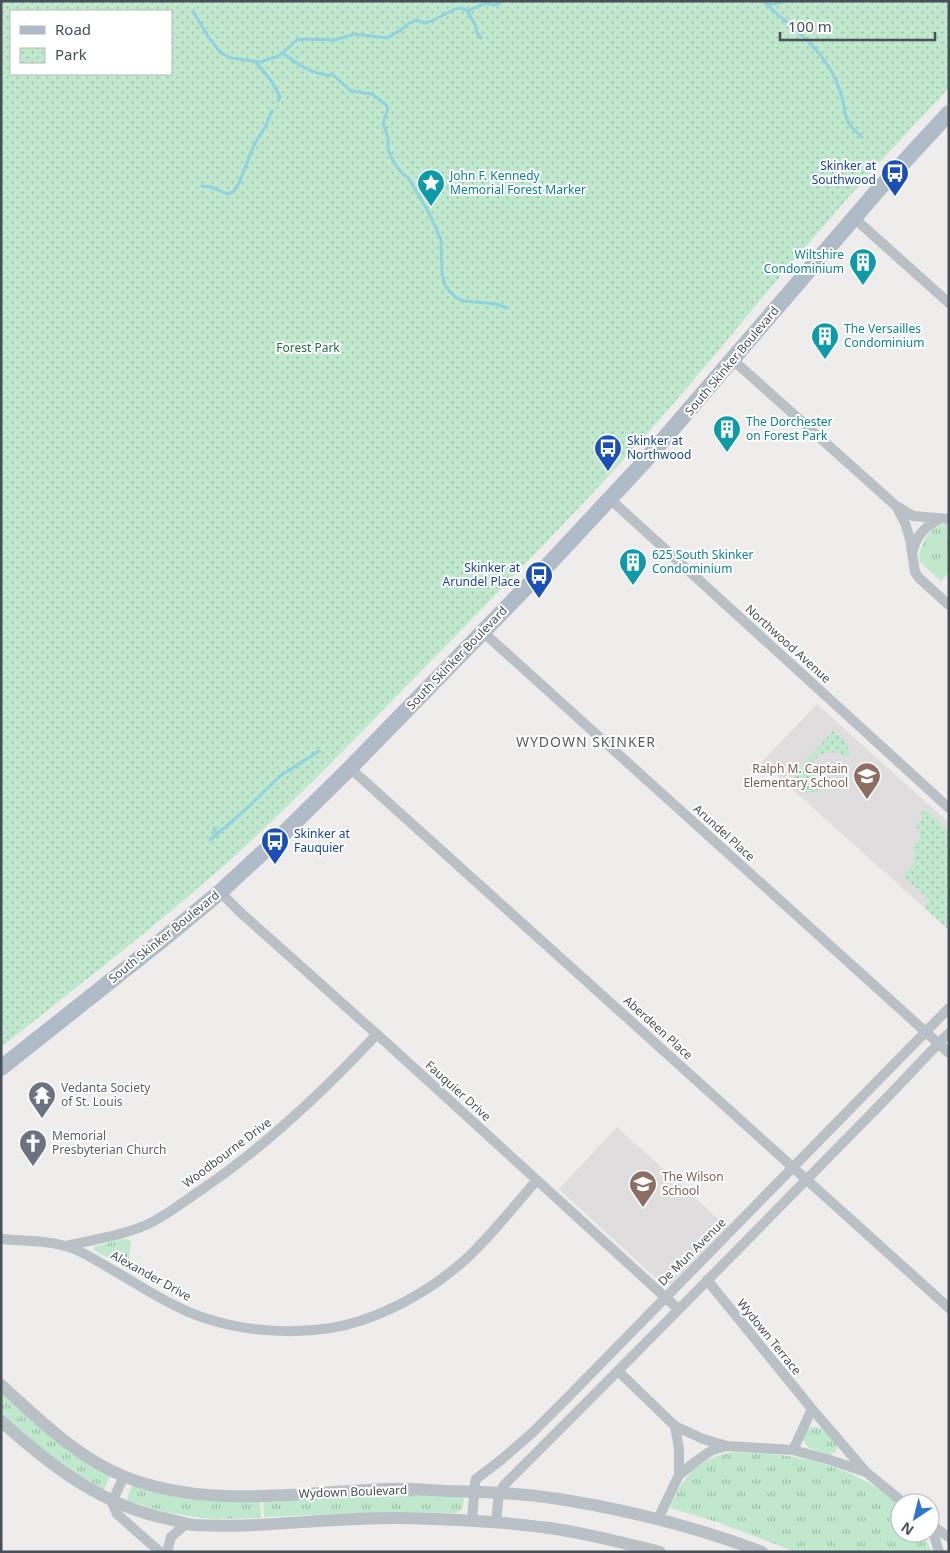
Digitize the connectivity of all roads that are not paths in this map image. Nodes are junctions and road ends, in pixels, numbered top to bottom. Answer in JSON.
{"nodes":[{"id":1,"x":949,"y":113,"type":"edge"},
{"id":2,"x":854,"y":218,"type":"junction"},
{"id":3,"x":949,"y":303,"type":"edge"},
{"id":4,"x":733,"y":360,"type":"junction"},
{"id":5,"x":610,"y":499,"type":"junction"},
{"id":6,"x":894,"y":505,"type":"junction"},
{"id":7,"x":945,"y":518,"type":"edge"},
{"id":8,"x":912,"y":553,"type":"junction"},
{"id":9,"x":949,"y":605,"type":"edge"},
{"id":10,"x":483,"y":632,"type":"junction"},
{"id":11,"x":350,"y":768,"type":"junction"},
{"id":12,"x":949,"y":808,"type":"edge"},
{"id":13,"x":220,"y":892,"type":"junction"},
{"id":14,"x":949,"y":1008,"type":"edge"},
{"id":15,"x":926,"y":1032,"type":"junction"},
{"id":16,"x":949,"y":1033,"type":"edge"},
{"id":17,"x":377,"y":1034,"type":"junction"},
{"id":18,"x":939,"y":1043,"type":"junction"},
{"id":19,"x":949,"y":1052,"type":"edge"},
{"id":20,"x":1,"y":1068,"type":"edge"},
{"id":21,"x":794,"y":1167,"type":"junction"},
{"id":22,"x":807,"y":1179,"type":"junction"},
{"id":23,"x":537,"y":1180,"type":"junction"},
{"id":24,"x":1,"y":1239,"type":"edge"},
{"id":25,"x":65,"y":1246,"type":"junction"},
{"id":26,"x":707,"y":1280,"type":"junction"},
{"id":27,"x":665,"y":1297,"type":"junction"},
{"id":28,"x":949,"y":1308,"type":"edge"},
{"id":29,"x":678,"y":1309,"type":"junction"},
{"id":30,"x":619,"y":1372,"type":"junction"},
{"id":31,"x":1,"y":1385,"type":"edge"},
{"id":32,"x":812,"y":1409,"type":"junction"},
{"id":33,"x":1,"y":1421,"type":"edge"},
{"id":34,"x":675,"y":1426,"type":"junction"},
{"id":35,"x":727,"y":1446,"type":"junction"},
{"id":36,"x":793,"y":1450,"type":"junction"},
{"id":37,"x":866,"y":1472,"type":"junction"},
{"id":38,"x":679,"y":1475,"type":"junction"},
{"id":39,"x":124,"y":1476,"type":"junction"},
{"id":40,"x":474,"y":1492,"type":"junction"},
{"id":41,"x":499,"y":1493,"type":"junction"},
{"id":42,"x":892,"y":1493,"type":"edge"},
{"id":43,"x":112,"y":1502,"type":"junction"},
{"id":44,"x":658,"y":1519,"type":"junction"},
{"id":45,"x":472,"y":1520,"type":"junction"},
{"id":46,"x":496,"y":1522,"type":"junction"},
{"id":47,"x":187,"y":1523,"type":"junction"},
{"id":48,"x":160,"y":1552,"type":"edge"},
{"id":49,"x":167,"y":1552,"type":"edge"},
{"id":50,"x":660,"y":1552,"type":"edge"},
{"id":51,"x":762,"y":1552,"type":"edge"}],
"edges":[{"from":1,"to":2,"type":"main road","name":"South Skinker Boulevard"},
{"from":2,"to":3,"type":"street"},
{"from":2,"to":4,"type":"main road","name":"South Skinker Boulevard"},
{"from":4,"to":5,"type":"main road","name":"South Skinker Boulevard"},
{"from":4,"to":6,"type":"street"},
{"from":5,"to":10,"type":"main road","name":"South Skinker Boulevard"},
{"from":5,"to":12,"type":"street","name":"Northwood Avenue"},
{"from":6,"to":7,"type":"street"},
{"from":6,"to":8,"type":"street"},
{"from":7,"to":8,"type":"street"},
{"from":8,"to":9,"type":"street"},
{"from":10,"to":11,"type":"main road","name":"South Skinker Boulevard"},
{"from":10,"to":15,"type":"street","name":"Arundel Place"},
{"from":11,"to":13,"type":"main road","name":"South Skinker Boulevard"},
{"from":11,"to":21,"type":"street","name":"Aberdeen Place"},
{"from":13,"to":17,"type":"street","name":"Fauquier Drive"},
{"from":13,"to":20,"type":"main road","name":"South Skinker Boulevard"},
{"from":14,"to":15,"type":"street","name":"De Mun Avenue"},
{"from":15,"to":18,"type":"street","name":"Arundel Place"},
{"from":15,"to":21,"type":"street","name":"De Mun Avenue"},
{"from":16,"to":18,"type":"street"},
{"from":17,"to":23,"type":"street","name":"Fauquier Drive"},
{"from":17,"to":25,"type":"street","name":"Woodbourne Drive"},
{"from":18,"to":19,"type":"street","name":"Arundel Place"},
{"from":18,"to":22,"type":"street"},
{"from":21,"to":22,"type":"street","name":"Aberdeen Place"},
{"from":21,"to":27,"type":"street","name":"De Mun Avenue"},
{"from":22,"to":26,"type":"street"},
{"from":22,"to":28,"type":"street","name":"Aberdeen Place"},
{"from":23,"to":25,"type":"street","name":"Alexander Drive"},
{"from":23,"to":27,"type":"street","name":"Fauquier Drive"},
{"from":24,"to":25,"type":"street","name":"Alexander Drive"},
{"from":26,"to":29,"type":"street"},
{"from":26,"to":32,"type":"street","name":"Wydown Terrace"},
{"from":27,"to":29,"type":"street","name":"Fauquier Drive"},
{"from":27,"to":40,"type":"street","name":"De Mun Avenue"},
{"from":29,"to":30,"type":"street"},
{"from":30,"to":34,"type":"street","name":"Wydown Terrace"},
{"from":30,"to":41,"type":"street"},
{"from":31,"to":39,"type":"street","name":"Wydown Boulevard"},
{"from":32,"to":36,"type":"street"},
{"from":32,"to":37,"type":"street","name":"Wydown Terrace"},
{"from":33,"to":43,"type":"street"},
{"from":34,"to":35,"type":"street","name":"Wydown Terrace"},
{"from":34,"to":38,"type":"street","name":"Wydown Terrace"},
{"from":35,"to":36,"type":"street","name":"Wydown Terrace"},
{"from":35,"to":38,"type":"street","name":"Wydown Terrace"},
{"from":36,"to":37,"type":"street","name":"Wydown Terrace"},
{"from":37,"to":42,"type":"street","name":"Wydown Terrace"},
{"from":38,"to":44,"type":"street","name":"Wydown Terrace"},
{"from":39,"to":40,"type":"street","name":"Wydown Boulevard"},
{"from":39,"to":43,"type":"street"},
{"from":40,"to":41,"type":"street","name":"Wydown Boulevard"},
{"from":40,"to":45,"type":"street","name":"De Mun Avenue"},
{"from":41,"to":44,"type":"street","name":"Wydown Boulevard"},
{"from":41,"to":46,"type":"street"},
{"from":43,"to":47,"type":"street"},
{"from":43,"to":48,"type":"street"},
{"from":44,"to":51,"type":"street","name":"Wydown Boulevard"},
{"from":45,"to":46,"type":"street"},
{"from":45,"to":47,"type":"street"},
{"from":46,"to":50,"type":"street"},
{"from":47,"to":49,"type":"street"}]}
